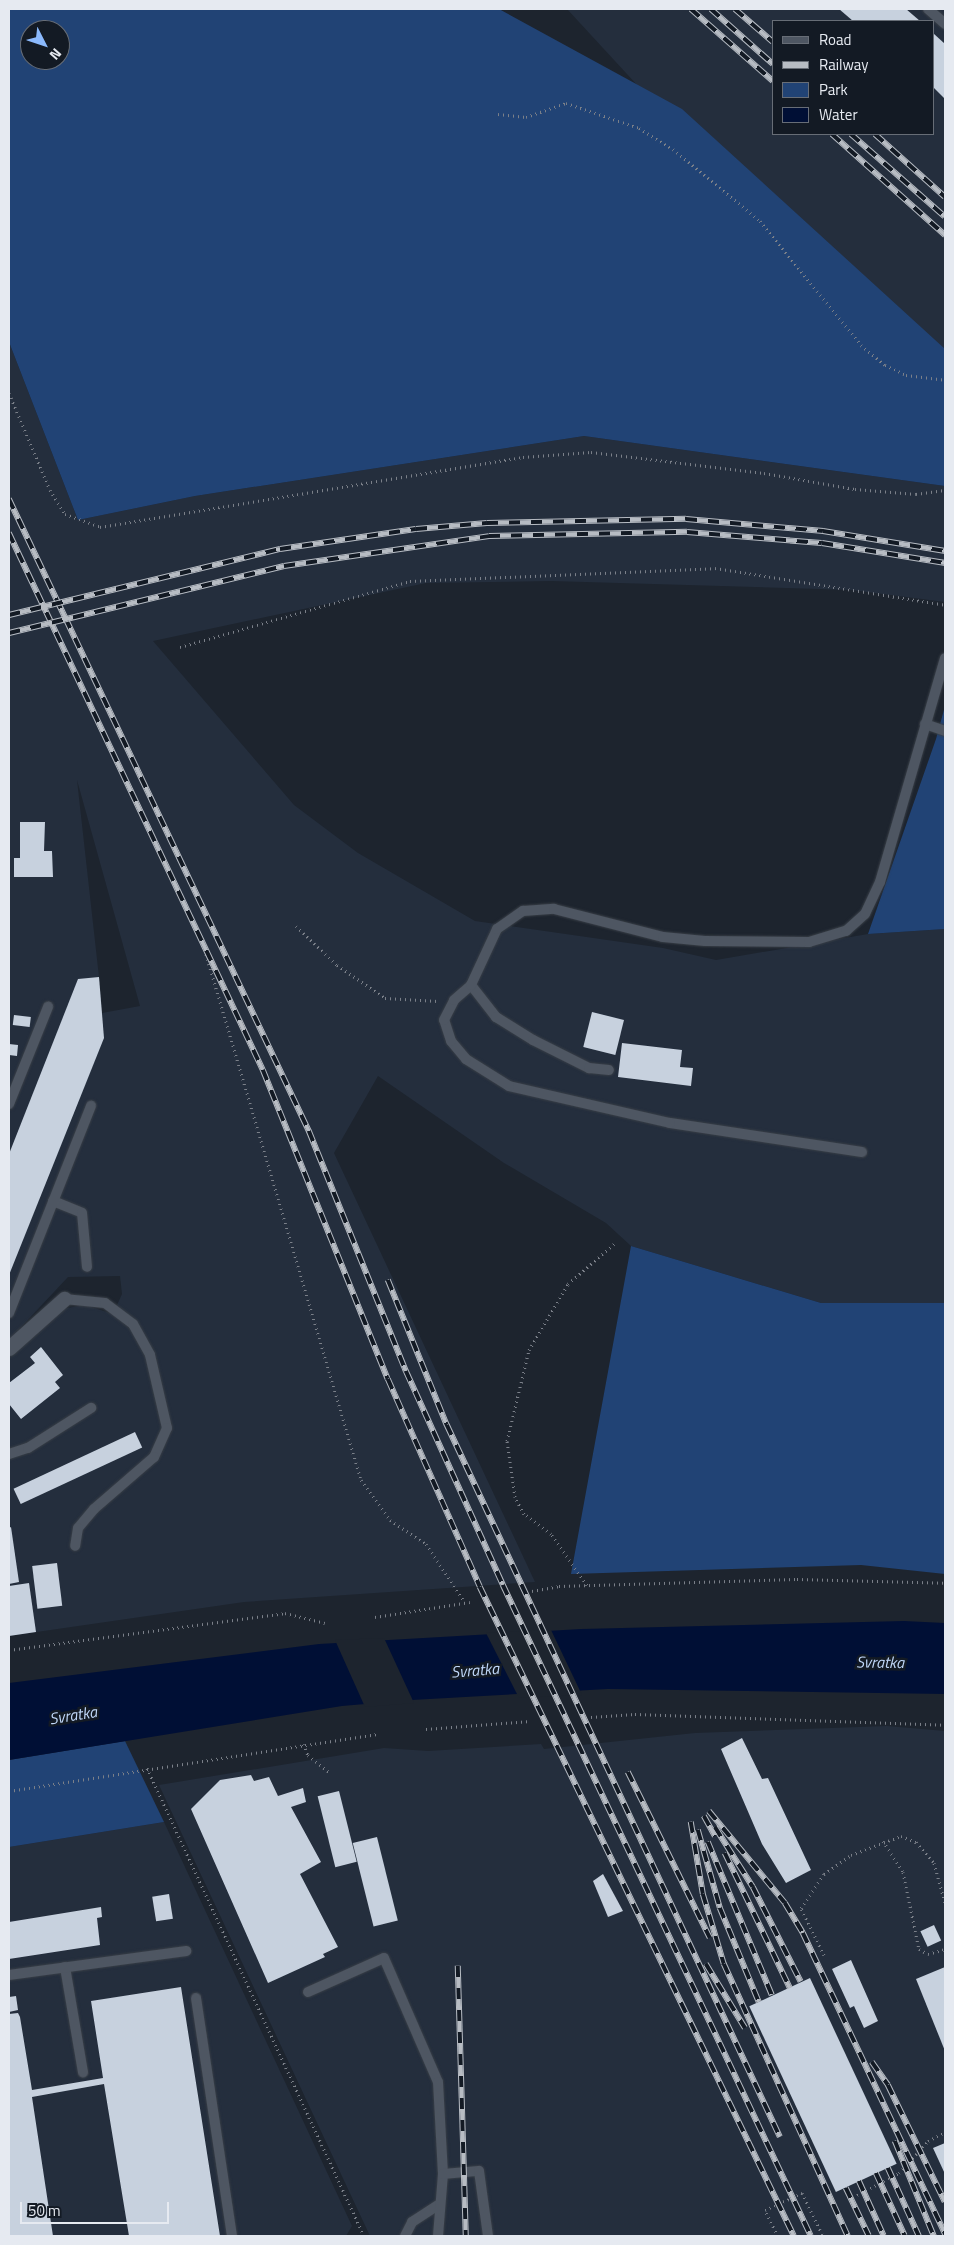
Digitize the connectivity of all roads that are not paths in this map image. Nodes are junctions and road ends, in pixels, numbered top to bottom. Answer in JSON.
{"nodes":[{"id":1,"x":928,"y":9,"type":"edge"},
{"id":2,"x":945,"y":24,"type":"edge"},
{"id":3,"x":945,"y":658,"type":"edge"},
{"id":4,"x":925,"y":724,"type":"junction"},
{"id":5,"x":945,"y":730,"type":"edge"},
{"id":6,"x":471,"y":985,"type":"junction"},
{"id":7,"x":48,"y":1007,"type":"dead end"},
{"id":8,"x":609,"y":1070,"type":"dead end"},
{"id":9,"x":9,"y":1104,"type":"edge"},
{"id":10,"x":91,"y":1106,"type":"dead end"},
{"id":11,"x":862,"y":1152,"type":"dead end"},
{"id":12,"x":53,"y":1201,"type":"junction"},
{"id":13,"x":87,"y":1267,"type":"dead end"},
{"id":14,"x":64,"y":1299,"type":"joint"},
{"id":15,"x":9,"y":1313,"type":"edge"},
{"id":16,"x":9,"y":1348,"type":"edge"},
{"id":17,"x":90,"y":1408,"type":"dead end"},
{"id":18,"x":9,"y":1454,"type":"edge"},
{"id":19,"x":75,"y":1546,"type":"dead end"},
{"id":20,"x":186,"y":1950,"type":"dead end"},
{"id":21,"x":65,"y":1967,"type":"junction"},
{"id":22,"x":9,"y":1975,"type":"edge"},
{"id":23,"x":308,"y":1992,"type":"dead end"},
{"id":24,"x":196,"y":1998,"type":"dead end"},
{"id":25,"x":83,"y":2072,"type":"dead end"},
{"id":26,"x":443,"y":2174,"type":"junction"},
{"id":27,"x":440,"y":2204,"type":"junction"},
{"id":28,"x":232,"y":2236,"type":"edge"},
{"id":29,"x":405,"y":2236,"type":"edge"},
{"id":30,"x":438,"y":2236,"type":"edge"},
{"id":31,"x":488,"y":2236,"type":"edge"}],
"edges":[{"from":1,"to":2,"type":"lane"},
{"from":3,"to":4,"type":"lane"},
{"from":4,"to":5,"type":"lane"},
{"from":4,"to":6,"type":"lane"},
{"from":6,"to":8,"type":"lane"},
{"from":6,"to":11,"type":"lane"},
{"from":7,"to":9,"type":"lane"},
{"from":10,"to":12,"type":"lane"},
{"from":12,"to":13,"type":"lane"},
{"from":12,"to":15,"type":"lane"},
{"from":14,"to":16,"type":"street"},
{"from":14,"to":19,"type":"lane"},
{"from":17,"to":18,"type":"lane"},
{"from":20,"to":21,"type":"lane"},
{"from":21,"to":22,"type":"lane"},
{"from":21,"to":25,"type":"lane"},
{"from":23,"to":26,"type":"lane"},
{"from":24,"to":28,"type":"lane"},
{"from":26,"to":27,"type":"lane"},
{"from":26,"to":31,"type":"lane"},
{"from":27,"to":29,"type":"lane"},
{"from":27,"to":30,"type":"lane"}]}
